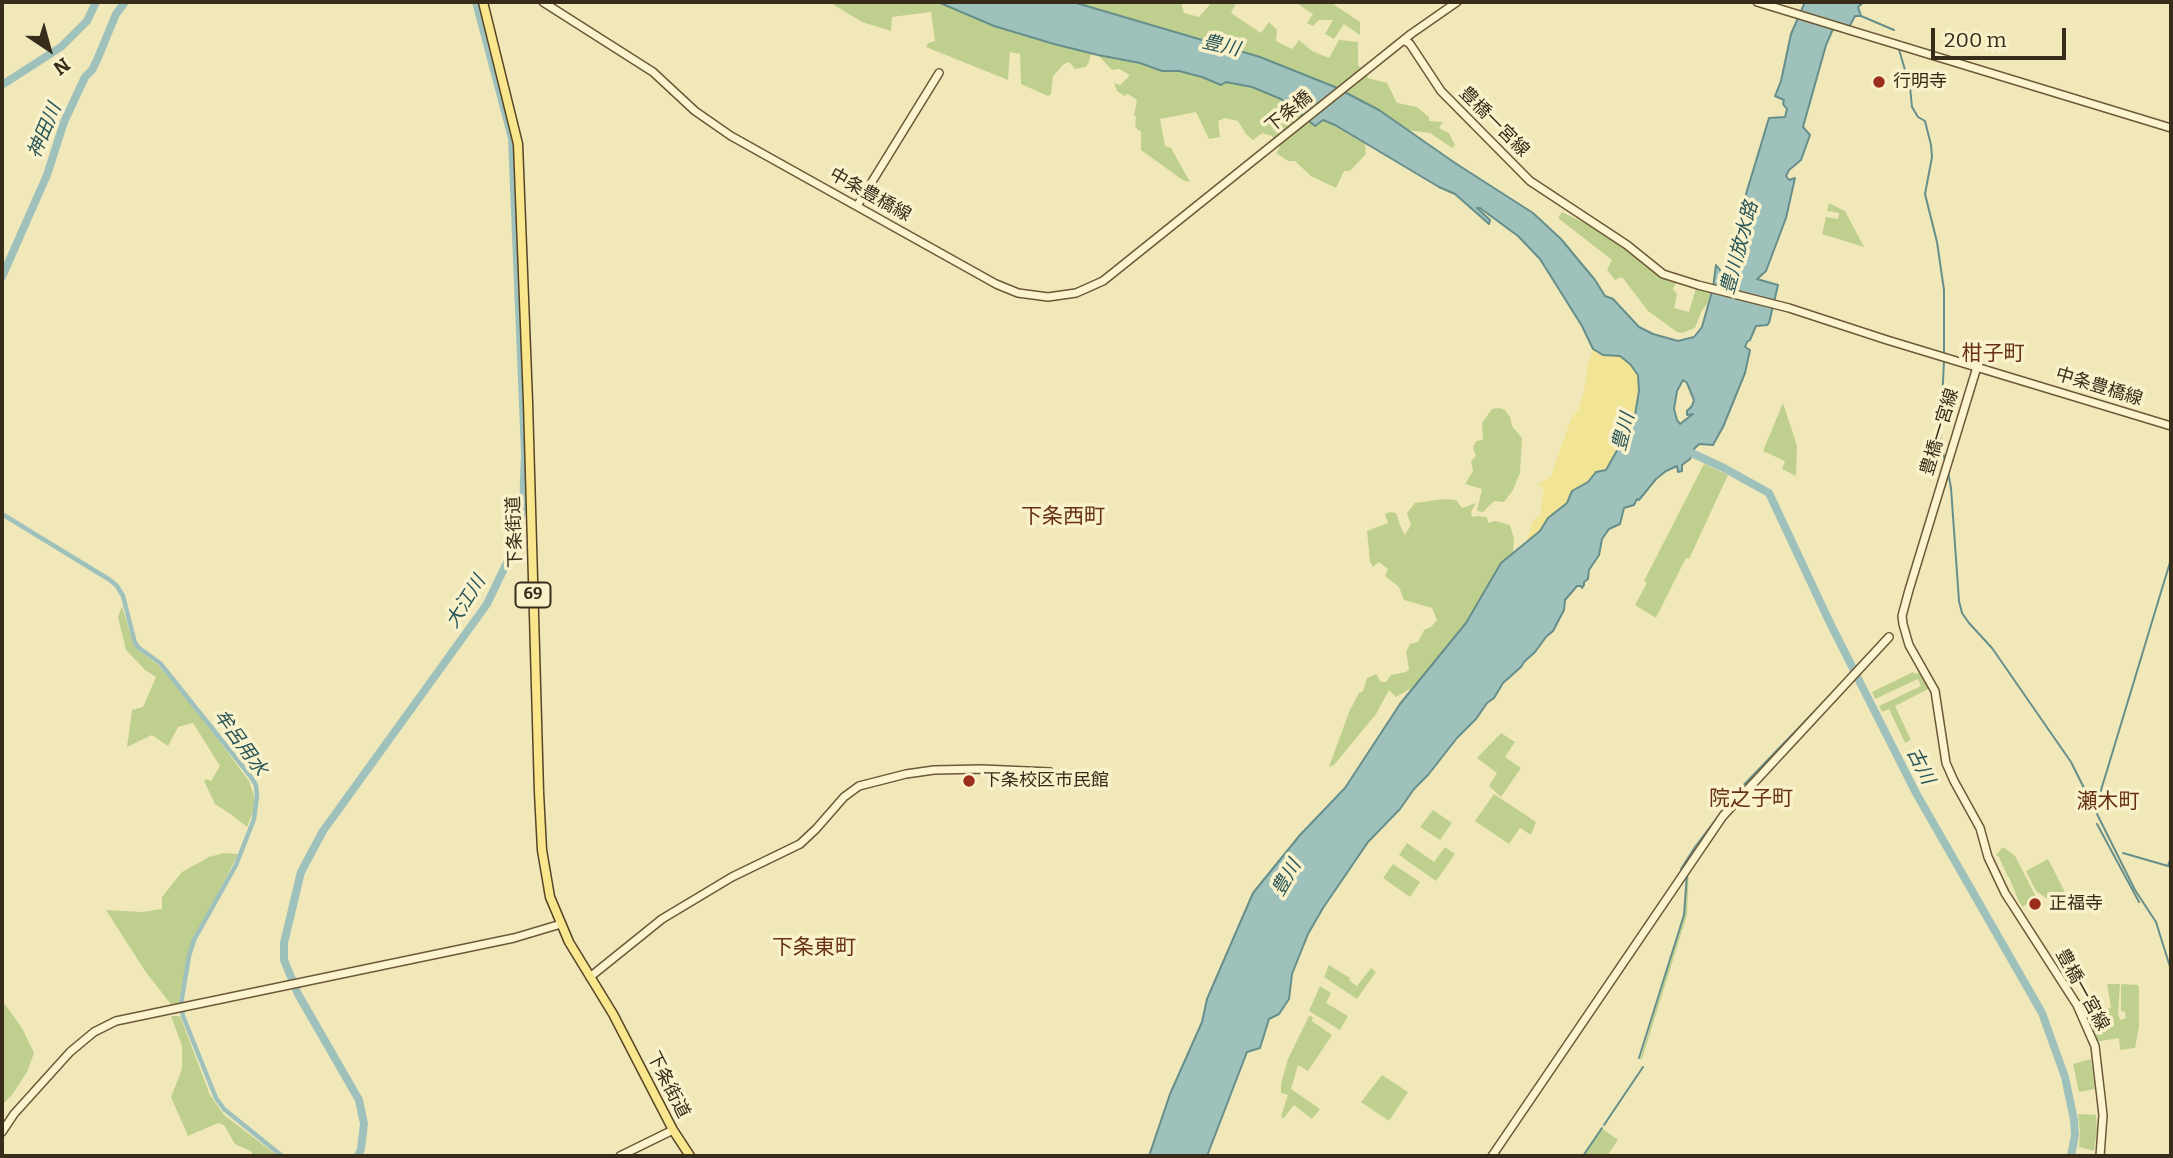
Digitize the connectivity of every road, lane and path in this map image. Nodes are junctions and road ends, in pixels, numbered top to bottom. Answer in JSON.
{"nodes":[{"id":1,"x":483,"y":2,"type":"edge"},
{"id":2,"x":543,"y":2,"type":"edge"},
{"id":3,"x":1457,"y":2,"type":"edge"},
{"id":4,"x":1757,"y":2,"type":"edge"},
{"id":5,"x":1404,"y":40,"type":"junction"},
{"id":6,"x":939,"y":73,"type":"dead end"},
{"id":7,"x":2171,"y":128,"type":"edge"},
{"id":8,"x":857,"y":206,"type":"junction"},
{"id":9,"x":1198,"y":206,"type":"joint"},
{"id":10,"x":1977,"y":367,"type":"junction"},
{"id":11,"x":2171,"y":426,"type":"edge"},
{"id":12,"x":1889,"y":637,"type":"dead end"},
{"id":13,"x":1050,"y":772,"type":"dead end"},
{"id":14,"x":561,"y":924,"type":"junction"},
{"id":15,"x":590,"y":977,"type":"junction"},
{"id":16,"x":673,"y":1130,"type":"junction"},
{"id":17,"x":2,"y":1132,"type":"edge"},
{"id":18,"x":620,"y":1156,"type":"edge"},
{"id":19,"x":690,"y":1156,"type":"edge"},
{"id":20,"x":1492,"y":1156,"type":"edge"},
{"id":21,"x":2100,"y":1156,"type":"edge"}],
"edges":[{"from":1,"to":14,"type":"main road","name":"下条街道","number":"69"},
{"from":2,"to":8,"type":"main road","name":"中条豊橋線"},
{"from":3,"to":5,"type":"main road"},
{"from":4,"to":7,"type":"main road"},
{"from":5,"to":9,"type":"main road","name":"下条橋"},
{"from":5,"to":10,"type":"main road","name":"豊橋一宮線"},
{"from":6,"to":8,"type":"main road"},
{"from":8,"to":9,"type":"main road","name":"中条豊橋線"},
{"from":10,"to":11,"type":"main road","name":"中条豊橋線"},
{"from":10,"to":21,"type":"main road","name":"豊橋一宮線"},
{"from":12,"to":20,"type":"main road"},
{"from":13,"to":15,"type":"main road"},
{"from":14,"to":15,"type":"main road","name":"下条街道","number":"69"},
{"from":14,"to":17,"type":"main road"},
{"from":15,"to":16,"type":"main road","name":"下条街道","number":"69"},
{"from":16,"to":18,"type":"main road"},
{"from":16,"to":19,"type":"main road","name":"下条街道","number":"69"}]}
